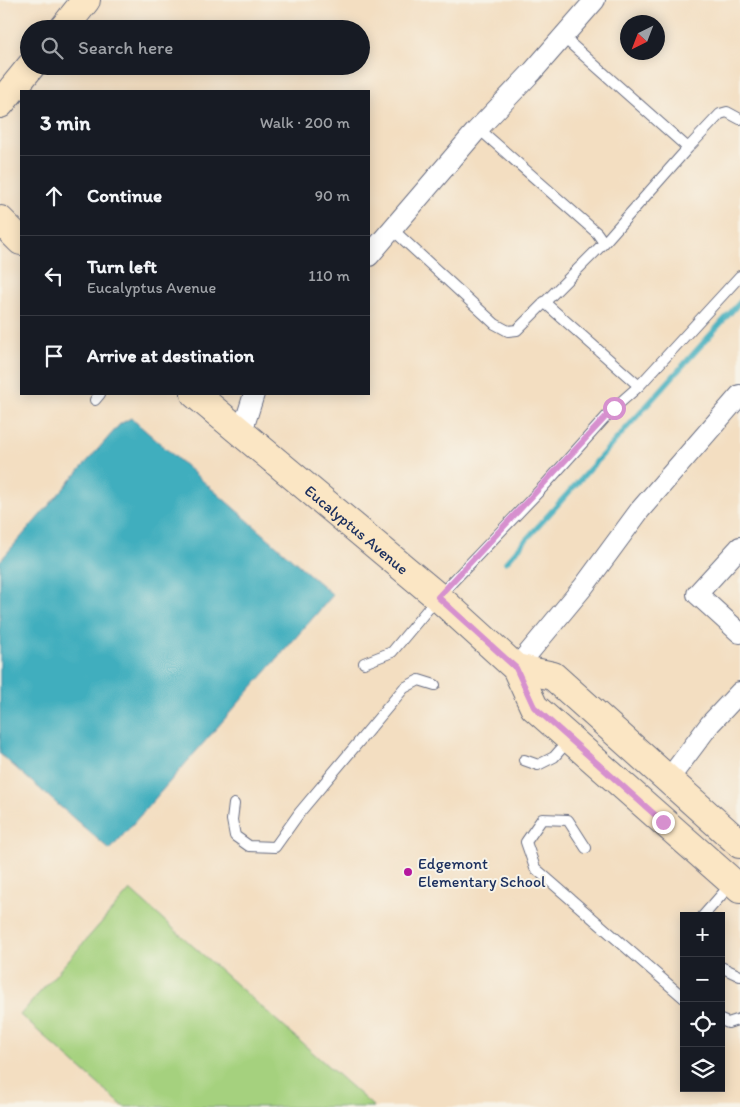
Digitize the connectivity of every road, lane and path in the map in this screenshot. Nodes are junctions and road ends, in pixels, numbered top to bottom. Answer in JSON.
{"nodes":[{"id":1,"x":86,"y":0,"type":"edge"},
{"id":2,"x":595,"y":0,"type":"edge"},
{"id":3,"x":70,"y":20,"type":"edge"},
{"id":4,"x":562,"y":37,"type":"junction"},
{"id":5,"x":24,"y":75,"type":"edge"},
{"id":6,"x":0,"y":104,"type":"edge"},
{"id":7,"x":740,"y":119,"type":"edge"},
{"id":8,"x":478,"y":128,"type":"junction"},
{"id":9,"x":688,"y":148,"type":"junction"},
{"id":10,"x":0,"y":220,"type":"edge"},
{"id":11,"x":392,"y":229,"type":"junction"},
{"id":12,"x":20,"y":240,"type":"edge"},
{"id":13,"x":604,"y":242,"type":"junction"},
{"id":14,"x":370,"y":255,"type":"edge"},
{"id":15,"x":740,"y":276,"type":"edge"},
{"id":16,"x":544,"y":302,"type":"junction"},
{"id":17,"x":639,"y":386,"type":"junction"},
{"id":18,"x":196,"y":395,"type":"edge"},
{"id":19,"x":254,"y":395,"type":"edge"},
{"id":20,"x":740,"y":396,"type":"edge"},
{"id":21,"x":242,"y":432,"type":"junction"},
{"id":22,"x":740,"y":547,"type":"edge"},
{"id":23,"x":438,"y":597,"type":"junction"},
{"id":24,"x":740,"y":633,"type":"edge"},
{"id":25,"x":364,"y":663,"type":"dead end"},
{"id":26,"x":516,"y":668,"type":"junction"},
{"id":27,"x":434,"y":684,"type":"dead end"},
{"id":28,"x":740,"y":692,"type":"edge"},
{"id":29,"x":571,"y":738,"type":"junction"},
{"id":30,"x":524,"y":760,"type":"dead end"},
{"id":31,"x":668,"y":780,"type":"junction"},
{"id":32,"x":234,"y":804,"type":"dead end"},
{"id":33,"x":740,"y":844,"type":"edge"},
{"id":34,"x":586,"y":848,"type":"dead end"},
{"id":35,"x":736,"y":886,"type":"edge"},
{"id":36,"x":707,"y":912,"type":"edge"},
{"id":37,"x":725,"y":969,"type":"edge"},
{"id":38,"x":740,"y":976,"type":"edge"},
{"id":39,"x":680,"y":995,"type":"edge"},
{"id":40,"x":740,"y":1018,"type":"edge"},
{"id":41,"x":725,"y":1022,"type":"edge"}],
"edges":[{"from":1,"to":3,"type":"main road"},
{"from":2,"to":4,"type":"street"},
{"from":4,"to":8,"type":"street"},
{"from":4,"to":9,"type":"lane"},
{"from":5,"to":6,"type":"main road"},
{"from":7,"to":9,"type":"lane"},
{"from":8,"to":11,"type":"street"},
{"from":8,"to":13,"type":"lane"},
{"from":9,"to":13,"type":"lane"},
{"from":10,"to":12,"type":"main road"},
{"from":11,"to":14,"type":"street"},
{"from":11,"to":16,"type":"lane"},
{"from":13,"to":16,"type":"lane"},
{"from":15,"to":17,"type":"lane"},
{"from":16,"to":17,"type":"lane"},
{"from":17,"to":23,"type":"lane"},
{"from":18,"to":21,"type":"main road","name":"Eucalyptus Avenue"},
{"from":19,"to":21,"type":"street"},
{"from":20,"to":26,"type":"street"},
{"from":21,"to":23,"type":"main road","name":"Eucalyptus Avenue"},
{"from":22,"to":24,"type":"street"},
{"from":23,"to":25,"type":"lane"},
{"from":23,"to":26,"type":"main road","name":"Eucalyptus Avenue"},
{"from":26,"to":29,"type":"main road","name":"Eucalyptus Avenue"},
{"from":26,"to":31,"type":"main road"},
{"from":27,"to":32,"type":"lane"},
{"from":28,"to":31,"type":"street"},
{"from":29,"to":30,"type":"lane"},
{"from":29,"to":35,"type":"main road","name":"Eucalyptus Avenue"},
{"from":31,"to":33,"type":"main road"},
{"from":34,"to":39,"type":"lane"},
{"from":35,"to":36,"type":"lane"},
{"from":37,"to":38,"type":"lane"},
{"from":40,"to":41,"type":"lane"}]}
